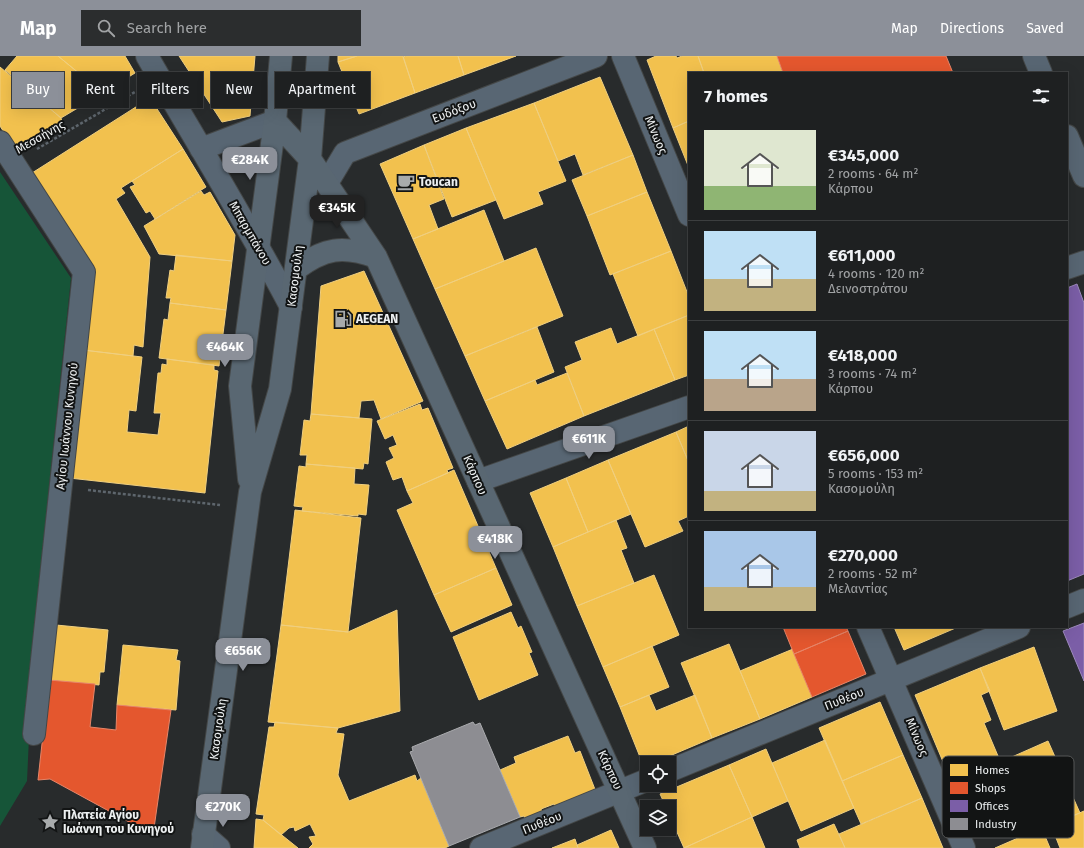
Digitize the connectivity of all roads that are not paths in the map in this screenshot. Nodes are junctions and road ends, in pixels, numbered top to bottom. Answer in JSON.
{"nodes":[{"id":1,"x":147,"y":56,"type":"edge"},
{"id":2,"x":281,"y":56,"type":"edge"},
{"id":3,"x":318,"y":56,"type":"edge"},
{"id":4,"x":596,"y":56,"type":"edge"},
{"id":5,"x":623,"y":56,"type":"edge"},
{"id":6,"x":1034,"y":56,"type":"edge"},
{"id":7,"x":1041,"y":72,"type":"edge"},
{"id":8,"x":275,"y":121,"type":"junction"},
{"id":9,"x":1068,"y":138,"type":"edge"},
{"id":10,"x":0,"y":142,"type":"edge"},
{"id":11,"x":200,"y":149,"type":"junction"},
{"id":12,"x":310,"y":159,"type":"junction"},
{"id":13,"x":1084,"y":176,"type":"edge"},
{"id":14,"x":327,"y":183,"type":"junction"},
{"id":15,"x":688,"y":213,"type":"edge"},
{"id":16,"x":259,"y":246,"type":"junction"},
{"id":17,"x":376,"y":257,"type":"junction"},
{"id":18,"x":1084,"y":262,"type":"edge"},
{"id":19,"x":1068,"y":268,"type":"edge"},
{"id":20,"x":296,"y":269,"type":"junction"},
{"id":21,"x":291,"y":307,"type":"junction"},
{"id":22,"x":688,"y":407,"type":"edge"},
{"id":23,"x":478,"y":481,"type":"junction"},
{"id":24,"x":249,"y":500,"type":"junction"},
{"id":25,"x":1084,"y":600,"type":"edge"},
{"id":26,"x":1068,"y":607,"type":"edge"},
{"id":27,"x":868,"y":628,"type":"edge"},
{"id":28,"x":1017,"y":628,"type":"edge"},
{"id":29,"x":892,"y":679,"type":"junction"},
{"id":30,"x":34,"y":734,"type":"dead end"},
{"id":31,"x":676,"y":768,"type":"edge"},
{"id":32,"x":640,"y":783,"type":"edge"},
{"id":33,"x":619,"y":791,"type":"junction"},
{"id":34,"x":942,"y":796,"type":"edge"},
{"id":35,"x":960,"y":838,"type":"edge"},
{"id":36,"x":208,"y":843,"type":"edge"},
{"id":37,"x":481,"y":848,"type":"edge"},
{"id":38,"x":645,"y":848,"type":"edge"},
{"id":39,"x":964,"y":848,"type":"edge"}],
"edges":[{"from":1,"to":11,"type":"street","name":"Μπαρμπάνου"},
{"from":2,"to":8,"type":"main road","name":"Κασομούλη"},
{"from":3,"to":12,"type":"main road","name":"Κασομούλη"},
{"from":4,"to":14,"type":"street","name":"Ευδόξου"},
{"from":5,"to":15,"type":"street","name":"Μίνωος"},
{"from":6,"to":7,"type":"street"},
{"from":8,"to":11,"type":"street"},
{"from":8,"to":12,"type":"main road","name":"Κάρπου"},
{"from":8,"to":16,"type":"main road","name":"Κασομούλη"},
{"from":9,"to":13,"type":"street"},
{"from":10,"to":30,"type":"street","name":"Αγίου Ιωάννου Κυνηγού"},
{"from":11,"to":16,"type":"street","name":"Μπαρμπάνου"},
{"from":12,"to":14,"type":"main road","name":"Κάρπου"},
{"from":12,"to":20,"type":"main road","name":"Κασομούλη"},
{"from":14,"to":17,"type":"main road","name":"Κάρπου"},
{"from":16,"to":21,"type":"street","name":"Μπαρμπάνου"},
{"from":16,"to":24,"type":"main road","name":"Κασομούλη"},
{"from":17,"to":20,"type":"main road"},
{"from":17,"to":23,"type":"main road","name":"Κάρπου"},
{"from":18,"to":19,"type":"street"},
{"from":20,"to":21,"type":"main road","name":"Κασομούλη"},
{"from":21,"to":24,"type":"main road","name":"Κασομούλη"},
{"from":22,"to":23,"type":"street"},
{"from":23,"to":33,"type":"main road","name":"Κάρπου"},
{"from":24,"to":36,"type":"main road","name":"Κασομούλη"},
{"from":25,"to":26,"type":"street"},
{"from":27,"to":29,"type":"street","name":"Μίνωος"},
{"from":28,"to":29,"type":"street","name":"Πυθέου"},
{"from":29,"to":31,"type":"street","name":"Πυθέου"},
{"from":29,"to":34,"type":"street","name":"Μίνωος"},
{"from":32,"to":33,"type":"street","name":"Πυθέου"},
{"from":33,"to":37,"type":"street","name":"Πυθέου"},
{"from":33,"to":38,"type":"main road","name":"Κάρπου"},
{"from":35,"to":39,"type":"street","name":"Μίνωος"}]}
